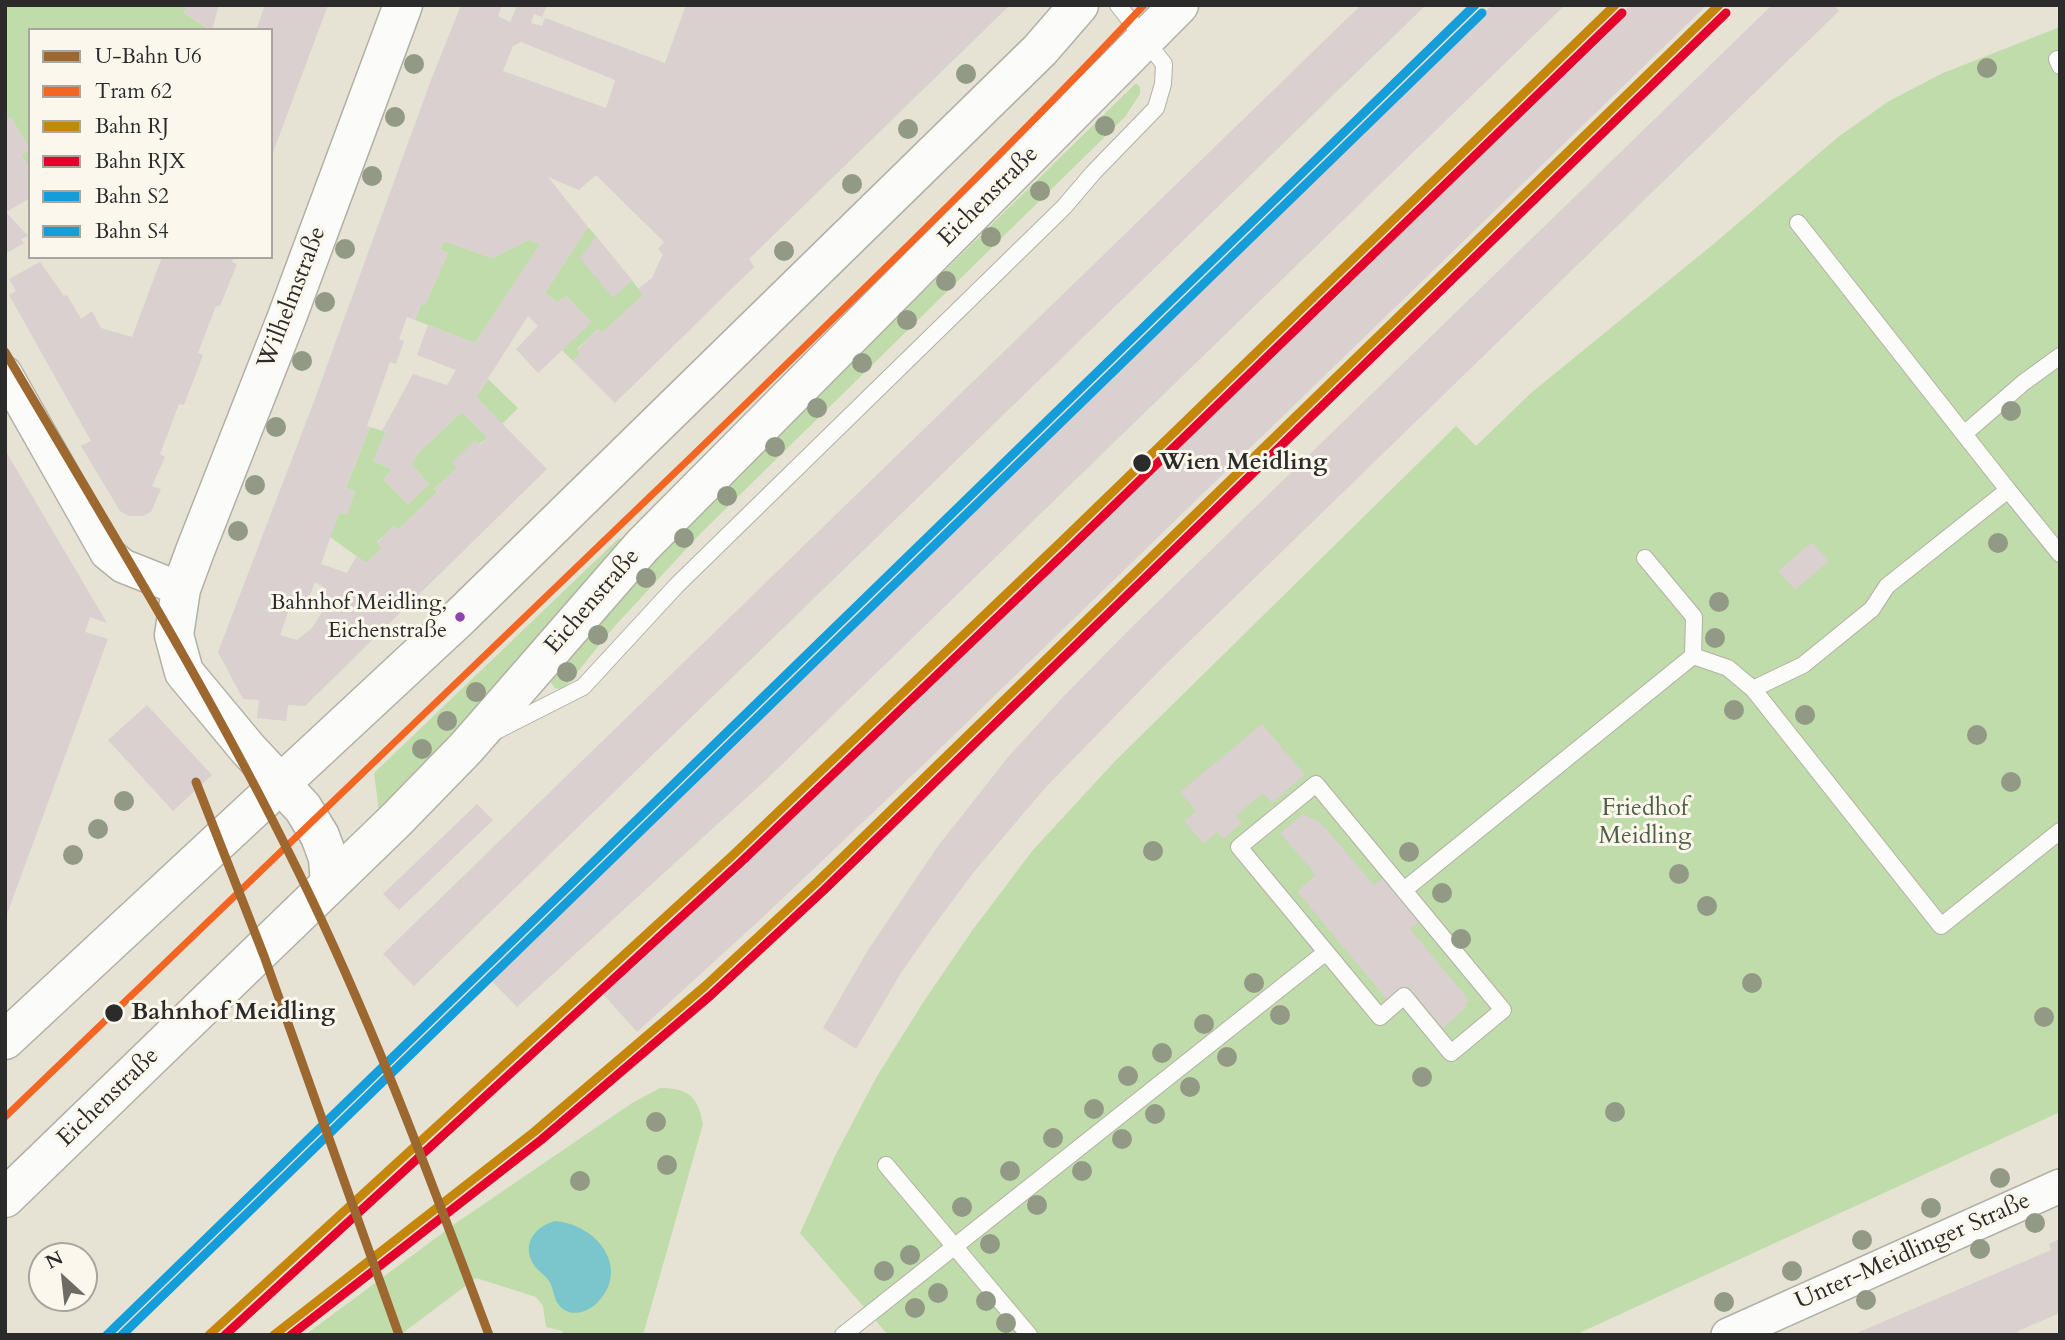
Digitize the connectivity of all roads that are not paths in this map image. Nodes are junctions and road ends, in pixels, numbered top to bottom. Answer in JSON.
{"nodes":[{"id":1,"x":403,"y":5,"type":"edge"},
{"id":2,"x":1079,"y":5,"type":"edge"},
{"id":3,"x":1118,"y":5,"type":"edge"},
{"id":4,"x":1179,"y":5,"type":"edge"},
{"id":5,"x":1155,"y":52,"type":"junction"},
{"id":6,"x":1798,"y":223,"type":"dead end"},
{"id":7,"x":2060,"y":356,"type":"edge"},
{"id":8,"x":5,"y":373,"type":"edge"},
{"id":9,"x":1964,"y":434,"type":"junction"},
{"id":10,"x":2008,"y":490,"type":"junction"},
{"id":11,"x":2060,"y":554,"type":"edge"},
{"id":12,"x":1645,"y":558,"type":"dead end"},
{"id":13,"x":181,"y":589,"type":"junction"},
{"id":14,"x":1693,"y":656,"type":"junction"},
{"id":15,"x":1753,"y":689,"type":"junction"},
{"id":16,"x":466,"y":748,"type":"junction"},
{"id":17,"x":282,"y":784,"type":"junction"},
{"id":18,"x":2060,"y":831,"type":"edge"},
{"id":19,"x":330,"y":883,"type":"junction"},
{"id":20,"x":1404,"y":890,"type":"junction"},
{"id":21,"x":1326,"y":952,"type":"junction"},
{"id":22,"x":5,"y":1040,"type":"edge"},
{"id":23,"x":886,"y":1165,"type":"dead end"},
{"id":24,"x":2060,"y":1186,"type":"edge"},
{"id":25,"x":5,"y":1198,"type":"edge"},
{"id":26,"x":954,"y":1247,"type":"junction"},
{"id":27,"x":843,"y":1335,"type":"edge"},
{"id":28,"x":1029,"y":1335,"type":"edge"},
{"id":29,"x":1728,"y":1335,"type":"edge"}],
"edges":[{"from":1,"to":13,"type":"main road","name":"Wilhelmstraße"},
{"from":2,"to":17,"type":"main road"},
{"from":3,"to":5,"type":"lane"},
{"from":4,"to":5,"type":"main road","name":"Eichenstraße"},
{"from":5,"to":16,"type":"main road","name":"Eichenstraße"},
{"from":5,"to":16,"type":"lane"},
{"from":6,"to":9,"type":"lane"},
{"from":7,"to":9,"type":"lane"},
{"from":8,"to":13,"type":"street"},
{"from":9,"to":10,"type":"lane"},
{"from":10,"to":11,"type":"lane"},
{"from":10,"to":15,"type":"lane"},
{"from":12,"to":14,"type":"lane"},
{"from":13,"to":17,"type":"main road","name":"Wilhelmstraße"},
{"from":14,"to":15,"type":"lane"},
{"from":14,"to":20,"type":"lane"},
{"from":15,"to":18,"type":"lane"},
{"from":16,"to":19,"type":"main road","name":"Eichenstraße"},
{"from":17,"to":19,"type":"main road","name":"Wilhelmstraße"},
{"from":17,"to":22,"type":"main road"},
{"from":19,"to":25,"type":"main road","name":"Eichenstraße"},
{"from":20,"to":21,"type":"lane"},
{"from":20,"to":21,"type":"lane"},
{"from":21,"to":26,"type":"lane"},
{"from":23,"to":26,"type":"lane"},
{"from":24,"to":29,"type":"street","name":"Unter-Meidlinger Straße"},
{"from":26,"to":27,"type":"lane"},
{"from":26,"to":28,"type":"lane"}]}
